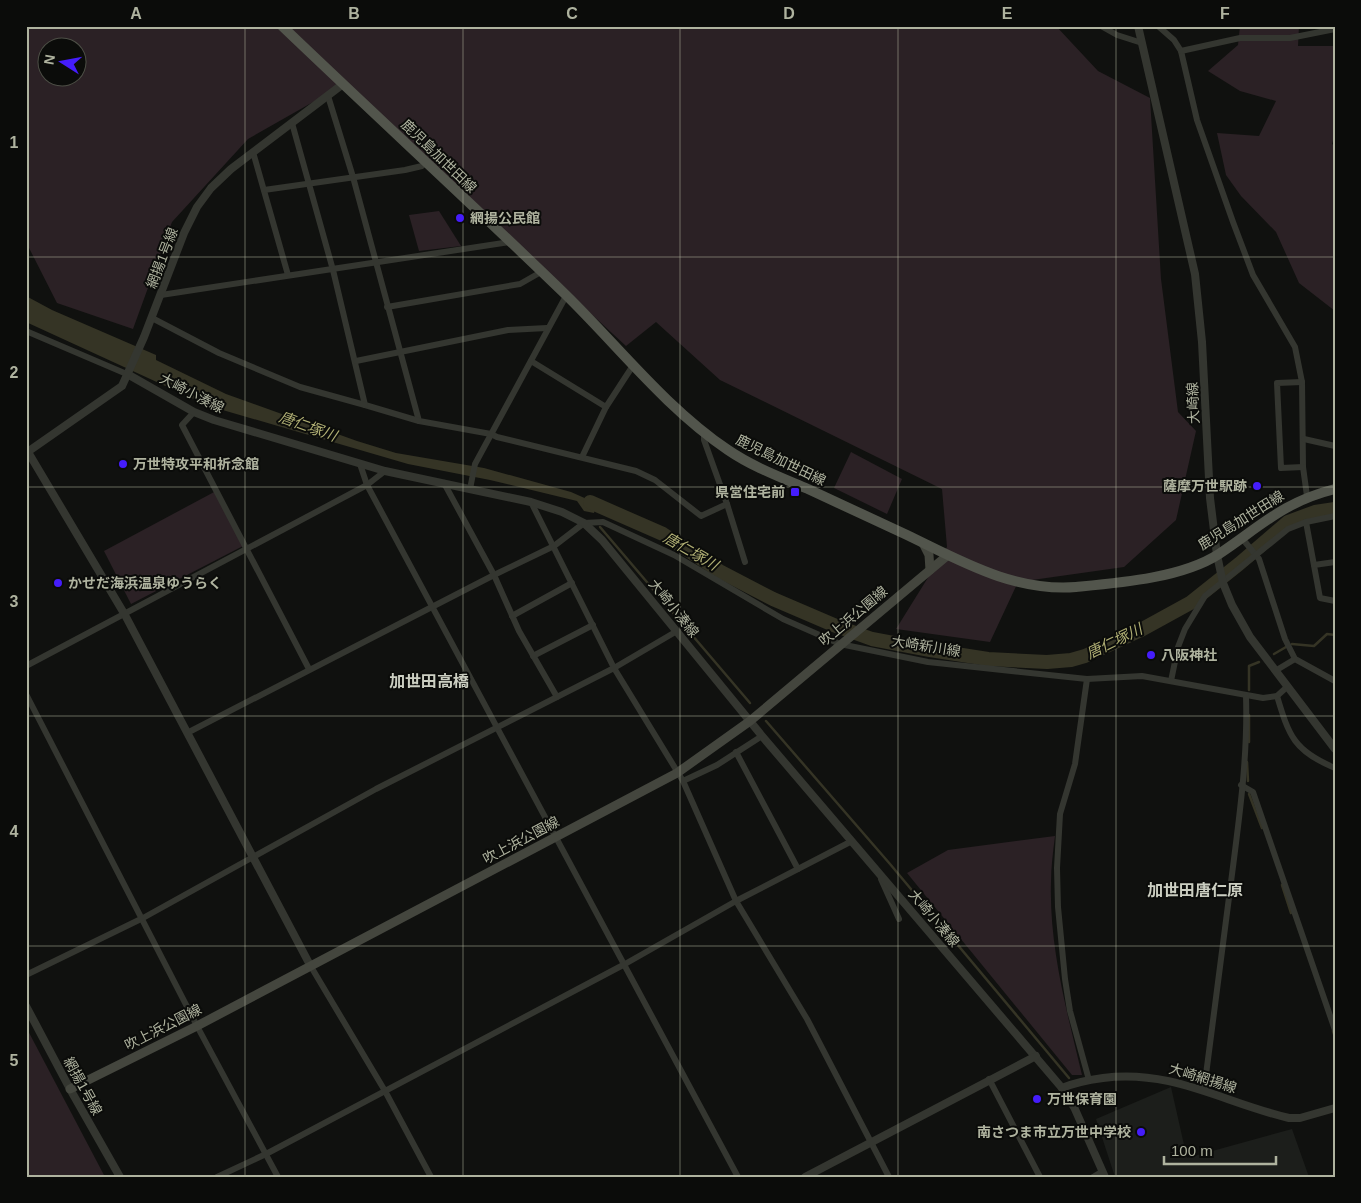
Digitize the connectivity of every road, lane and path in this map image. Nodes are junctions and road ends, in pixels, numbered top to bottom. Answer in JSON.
{"nodes":[{"id":1,"x":282,"y":26,"type":"edge"},
{"id":2,"x":1101,"y":26,"type":"edge"},
{"id":3,"x":1138,"y":26,"type":"edge"},
{"id":4,"x":1158,"y":26,"type":"edge"},
{"id":5,"x":1335,"y":29,"type":"edge"},
{"id":6,"x":1142,"y":43,"type":"junction"},
{"id":7,"x":1181,"y":51,"type":"junction"},
{"id":8,"x":343,"y":84,"type":"junction"},
{"id":9,"x":328,"y":96,"type":"junction"},
{"id":10,"x":292,"y":123,"type":"junction"},
{"id":11,"x":253,"y":152,"type":"junction"},
{"id":12,"x":426,"y":161,"type":"junction"},
{"id":13,"x":353,"y":177,"type":"junction"},
{"id":14,"x":309,"y":184,"type":"junction"},
{"id":15,"x":264,"y":190,"type":"junction"},
{"id":16,"x":510,"y":242,"type":"junction"},
{"id":17,"x":376,"y":262,"type":"junction"},
{"id":18,"x":333,"y":270,"type":"junction"},
{"id":19,"x":542,"y":272,"type":"junction"},
{"id":20,"x":288,"y":275,"type":"junction"},
{"id":21,"x":161,"y":295,"type":"junction"},
{"id":22,"x":566,"y":296,"type":"junction"},
{"id":23,"x":388,"y":307,"type":"junction"},
{"id":24,"x":152,"y":318,"type":"junction"},
{"id":25,"x":547,"y":328,"type":"junction"},
{"id":26,"x":26,"y":331,"type":"edge"},
{"id":27,"x":399,"y":351,"type":"junction"},
{"id":28,"x":356,"y":361,"type":"junction"},
{"id":29,"x":531,"y":362,"type":"junction"},
{"id":30,"x":634,"y":364,"type":"junction"},
{"id":31,"x":129,"y":375,"type":"junction"},
{"id":32,"x":1302,"y":382,"type":"junction"},
{"id":33,"x":365,"y":405,"type":"junction"},
{"id":34,"x":606,"y":408,"type":"junction"},
{"id":35,"x":194,"y":412,"type":"junction"},
{"id":36,"x":419,"y":421,"type":"junction"},
{"id":37,"x":704,"y":433,"type":"junction"},
{"id":38,"x":491,"y":434,"type":"junction"},
{"id":39,"x":1304,"y":440,"type":"junction"},
{"id":40,"x":1335,"y":446,"type":"edge"},
{"id":41,"x":27,"y":452,"type":"edge"},
{"id":42,"x":582,"y":457,"type":"junction"},
{"id":43,"x":360,"y":464,"type":"junction"},
{"id":44,"x":1303,"y":467,"type":"junction"},
{"id":45,"x":385,"y":471,"type":"junction"},
{"id":46,"x":444,"y":483,"type":"junction"},
{"id":47,"x":367,"y":485,"type":"junction"},
{"id":48,"x":470,"y":489,"type":"junction"},
{"id":49,"x":1335,"y":489,"type":"edge"},
{"id":50,"x":1307,"y":496,"type":"junction"},
{"id":51,"x":530,"y":502,"type":"junction"},
{"id":52,"x":727,"y":504,"type":"junction"},
{"id":53,"x":1335,"y":516,"type":"edge"},
{"id":54,"x":584,"y":522,"type":"junction"},
{"id":55,"x":1306,"y":522,"type":"junction"},
{"id":56,"x":1241,"y":537,"type":"junction"},
{"id":57,"x":923,"y":543,"type":"junction"},
{"id":58,"x":554,"y":546,"type":"junction"},
{"id":59,"x":246,"y":549,"type":"junction"},
{"id":60,"x":1256,"y":554,"type":"junction"},
{"id":61,"x":948,"y":555,"type":"junction"},
{"id":62,"x":1217,"y":555,"type":"junction"},
{"id":63,"x":745,"y":562,"type":"dead end"},
{"id":64,"x":1335,"y":562,"type":"edge"},
{"id":65,"x":1314,"y":565,"type":"junction"},
{"id":66,"x":930,"y":570,"type":"junction"},
{"id":67,"x":494,"y":575,"type":"junction"},
{"id":68,"x":1223,"y":582,"type":"junction"},
{"id":69,"x":572,"y":584,"type":"junction"},
{"id":70,"x":1335,"y":601,"type":"edge"},
{"id":71,"x":433,"y":606,"type":"junction"},
{"id":72,"x":125,"y":615,"type":"junction"},
{"id":73,"x":512,"y":616,"type":"junction"},
{"id":74,"x":593,"y":625,"type":"junction"},
{"id":75,"x":677,"y":631,"type":"junction"},
{"id":76,"x":843,"y":641,"type":"junction"},
{"id":77,"x":534,"y":656,"type":"junction"},
{"id":78,"x":1295,"y":659,"type":"junction"},
{"id":79,"x":26,"y":666,"type":"edge"},
{"id":80,"x":614,"y":668,"type":"junction"},
{"id":81,"x":309,"y":669,"type":"junction"},
{"id":82,"x":1275,"y":671,"type":"junction"},
{"id":83,"x":1087,"y":679,"type":"junction"},
{"id":84,"x":1171,"y":681,"type":"junction"},
{"id":85,"x":1335,"y":681,"type":"edge"},
{"id":86,"x":1288,"y":686,"type":"junction"},
{"id":87,"x":26,"y":694,"type":"edge"},
{"id":88,"x":1246,"y":696,"type":"junction"},
{"id":89,"x":1277,"y":696,"type":"junction"},
{"id":90,"x":557,"y":697,"type":"junction"},
{"id":91,"x":750,"y":721,"type":"junction"},
{"id":92,"x":499,"y":727,"type":"junction"},
{"id":93,"x":188,"y":733,"type":"junction"},
{"id":94,"x":762,"y":736,"type":"junction"},
{"id":95,"x":1335,"y":749,"type":"edge"},
{"id":96,"x":736,"y":752,"type":"junction"},
{"id":97,"x":1335,"y":768,"type":"edge"},
{"id":98,"x":680,"y":777,"type":"junction"},
{"id":99,"x":1242,"y":785,"type":"junction"},
{"id":100,"x":556,"y":837,"type":"junction"},
{"id":101,"x":852,"y":840,"type":"junction"},
{"id":102,"x":252,"y":856,"type":"junction"},
{"id":103,"x":798,"y":869,"type":"junction"},
{"id":104,"x":877,"y":870,"type":"junction"},
{"id":105,"x":736,"y":901,"type":"junction"},
{"id":106,"x":143,"y":918,"type":"junction"},
{"id":107,"x":899,"y":919,"type":"dead end"},
{"id":108,"x":310,"y":964,"type":"junction"},
{"id":109,"x":625,"y":964,"type":"junction"},
{"id":110,"x":26,"y":975,"type":"edge"},
{"id":111,"x":26,"y":1006,"type":"edge"},
{"id":112,"x":197,"y":1026,"type":"junction"},
{"id":113,"x":1335,"y":1030,"type":"edge"},
{"id":114,"x":1036,"y":1056,"type":"junction"},
{"id":115,"x":989,"y":1079,"type":"junction"},
{"id":116,"x":1089,"y":1080,"type":"junction"},
{"id":117,"x":1062,"y":1088,"type":"junction"},
{"id":118,"x":70,"y":1089,"type":"junction"},
{"id":119,"x":385,"y":1090,"type":"junction"},
{"id":120,"x":1204,"y":1090,"type":"junction"},
{"id":121,"x":1335,"y":1108,"type":"edge"},
{"id":122,"x":871,"y":1142,"type":"junction"},
{"id":123,"x":266,"y":1154,"type":"junction"},
{"id":124,"x":1104,"y":1174,"type":"edge"},
{"id":125,"x":120,"y":1177,"type":"edge"},
{"id":126,"x":217,"y":1177,"type":"edge"},
{"id":127,"x":278,"y":1177,"type":"edge"},
{"id":128,"x":431,"y":1177,"type":"edge"},
{"id":129,"x":738,"y":1177,"type":"edge"},
{"id":130,"x":806,"y":1177,"type":"edge"},
{"id":131,"x":889,"y":1177,"type":"edge"},
{"id":132,"x":1040,"y":1177,"type":"edge"},
{"id":133,"x":1093,"y":1177,"type":"edge"}],
"edges":[{"from":1,"to":8,"type":"main road","name":"鹿児島加世田線"},
{"from":2,"to":6,"type":"street"},
{"from":3,"to":6,"type":"street","name":"大崎線"},
{"from":4,"to":7,"type":"street"},
{"from":5,"to":7,"type":"street"},
{"from":6,"to":62,"type":"street","name":"大崎線"},
{"from":7,"to":32,"type":"street"},
{"from":8,"to":9,"type":"street","name":"網揚1号線"},
{"from":8,"to":12,"type":"main road","name":"鹿児島加世田線"},
{"from":9,"to":10,"type":"street","name":"網揚1号線"},
{"from":9,"to":13,"type":"street"},
{"from":10,"to":11,"type":"street","name":"網揚1号線"},
{"from":10,"to":14,"type":"street"},
{"from":11,"to":15,"type":"street"},
{"from":11,"to":21,"type":"street","name":"網揚1号線"},
{"from":12,"to":13,"type":"street"},
{"from":12,"to":16,"type":"main road","name":"鹿児島加世田線"},
{"from":13,"to":14,"type":"street"},
{"from":13,"to":17,"type":"street"},
{"from":14,"to":15,"type":"street"},
{"from":14,"to":18,"type":"street"},
{"from":15,"to":20,"type":"street"},
{"from":16,"to":17,"type":"street"},
{"from":16,"to":19,"type":"main road","name":"鹿児島加世田線"},
{"from":17,"to":18,"type":"street"},
{"from":17,"to":23,"type":"street"},
{"from":18,"to":20,"type":"street"},
{"from":18,"to":28,"type":"street"},
{"from":19,"to":22,"type":"main road","name":"鹿児島加世田線"},
{"from":19,"to":23,"type":"street"},
{"from":20,"to":21,"type":"street"},
{"from":21,"to":24,"type":"street","name":"網揚1号線"},
{"from":22,"to":25,"type":"street"},
{"from":22,"to":30,"type":"main road","name":"鹿児島加世田線"},
{"from":23,"to":27,"type":"street"},
{"from":24,"to":31,"type":"street","name":"網揚1号線"},
{"from":24,"to":33,"type":"street"},
{"from":25,"to":27,"type":"street"},
{"from":25,"to":29,"type":"street"},
{"from":26,"to":31,"type":"street","name":"大崎小湊線"},
{"from":27,"to":28,"type":"street"},
{"from":27,"to":36,"type":"street"},
{"from":28,"to":33,"type":"street"},
{"from":29,"to":34,"type":"street"},
{"from":29,"to":38,"type":"street"},
{"from":30,"to":34,"type":"street"},
{"from":30,"to":37,"type":"main road","name":"鹿児島加世田線"},
{"from":31,"to":35,"type":"street","name":"大崎小湊線"},
{"from":31,"to":41,"type":"street","name":"網揚1号線"},
{"from":32,"to":39,"type":"street"},
{"from":32,"to":44,"type":"street"},
{"from":33,"to":36,"type":"street"},
{"from":34,"to":42,"type":"street"},
{"from":35,"to":43,"type":"street","name":"大崎小湊線"},
{"from":35,"to":59,"type":"street"},
{"from":36,"to":38,"type":"street"},
{"from":37,"to":52,"type":"street"},
{"from":37,"to":57,"type":"main road","name":"鹿児島加世田線"},
{"from":38,"to":42,"type":"street"},
{"from":38,"to":48,"type":"street"},
{"from":39,"to":40,"type":"street"},
{"from":39,"to":44,"type":"street"},
{"from":41,"to":72,"type":"street"},
{"from":42,"to":52,"type":"street"},
{"from":43,"to":45,"type":"street","name":"大崎小湊線"},
{"from":43,"to":47,"type":"street"},
{"from":44,"to":50,"type":"street"},
{"from":45,"to":46,"type":"street","name":"大崎小湊線"},
{"from":45,"to":47,"type":"street"},
{"from":46,"to":48,"type":"street","name":"大崎小湊線"},
{"from":46,"to":67,"type":"street"},
{"from":47,"to":59,"type":"street"},
{"from":47,"to":71,"type":"street"},
{"from":48,"to":51,"type":"street","name":"大崎小湊線"},
{"from":49,"to":50,"type":"main road","name":"鹿児島加世田線"},
{"from":50,"to":56,"type":"main road","name":"鹿児島加世田線"},
{"from":51,"to":54,"type":"street","name":"大崎小湊線"},
{"from":51,"to":58,"type":"street"},
{"from":52,"to":63,"type":"street"},
{"from":53,"to":55,"type":"street"},
{"from":54,"to":58,"type":"street"},
{"from":54,"to":75,"type":"street","name":"大崎小湊線"},
{"from":54,"to":76,"type":"street","name":"大崎新川線"},
{"from":55,"to":60,"type":"street"},
{"from":55,"to":65,"type":"street"},
{"from":56,"to":60,"type":"street"},
{"from":56,"to":62,"type":"main road","name":"鹿児島加世田線"},
{"from":57,"to":61,"type":"main road","name":"鹿児島加世田線"},
{"from":57,"to":66,"type":"main road"},
{"from":58,"to":67,"type":"street"},
{"from":58,"to":69,"type":"street"},
{"from":59,"to":72,"type":"street"},
{"from":59,"to":81,"type":"street"},
{"from":60,"to":68,"type":"street"},
{"from":60,"to":78,"type":"street"},
{"from":61,"to":62,"type":"main road","name":"鹿児島加世田線"},
{"from":61,"to":66,"type":"main road","name":"吹上浜公園線"},
{"from":62,"to":68,"type":"street","name":"大崎線"},
{"from":64,"to":65,"type":"street"},
{"from":65,"to":70,"type":"street"},
{"from":66,"to":76,"type":"main road","name":"吹上浜公園線"},
{"from":67,"to":71,"type":"street"},
{"from":67,"to":73,"type":"street"},
{"from":68,"to":82,"type":"street","name":"大崎線"},
{"from":68,"to":84,"type":"street"},
{"from":69,"to":73,"type":"street"},
{"from":69,"to":74,"type":"street"},
{"from":71,"to":81,"type":"street"},
{"from":71,"to":92,"type":"street"},
{"from":72,"to":79,"type":"street"},
{"from":72,"to":93,"type":"street"},
{"from":73,"to":77,"type":"street"},
{"from":74,"to":77,"type":"street"},
{"from":74,"to":80,"type":"street"},
{"from":75,"to":80,"type":"street"},
{"from":75,"to":91,"type":"street","name":"大崎小湊線"},
{"from":76,"to":83,"type":"street","name":"大崎新川線"},
{"from":76,"to":91,"type":"main road","name":"吹上浜公園線"},
{"from":77,"to":90,"type":"street"},
{"from":78,"to":82,"type":"street"},
{"from":78,"to":85,"type":"street"},
{"from":80,"to":90,"type":"street"},
{"from":80,"to":98,"type":"street"},
{"from":81,"to":93,"type":"street"},
{"from":82,"to":86,"type":"street","name":"大崎線"},
{"from":83,"to":84,"type":"street","name":"大崎新川線"},
{"from":83,"to":116,"type":"street"},
{"from":84,"to":88,"type":"street","name":"大崎新川線"},
{"from":86,"to":89,"type":"street"},
{"from":86,"to":95,"type":"street","name":"大崎線"},
{"from":87,"to":106,"type":"street"},
{"from":88,"to":89,"type":"street","name":"大崎新川線"},
{"from":88,"to":99,"type":"street"},
{"from":89,"to":97,"type":"street"},
{"from":90,"to":92,"type":"street"},
{"from":91,"to":94,"type":"street","name":"大崎小湊線"},
{"from":91,"to":98,"type":"main road","name":"吹上浜公園線"},
{"from":92,"to":100,"type":"street"},
{"from":92,"to":102,"type":"street"},
{"from":93,"to":102,"type":"street"},
{"from":94,"to":96,"type":"street"},
{"from":94,"to":101,"type":"street","name":"大崎小湊線"},
{"from":96,"to":98,"type":"street"},
{"from":96,"to":103,"type":"street"},
{"from":98,"to":100,"type":"main road","name":"吹上浜公園線"},
{"from":98,"to":105,"type":"street"},
{"from":99,"to":113,"type":"street"},
{"from":99,"to":120,"type":"street"},
{"from":100,"to":108,"type":"main road","name":"吹上浜公園線"},
{"from":100,"to":109,"type":"street"},
{"from":101,"to":103,"type":"street"},
{"from":101,"to":104,"type":"street","name":"大崎小湊線"},
{"from":102,"to":106,"type":"street"},
{"from":102,"to":108,"type":"street"},
{"from":103,"to":105,"type":"street"},
{"from":104,"to":107,"type":"street"},
{"from":104,"to":114,"type":"street","name":"大崎小湊線"},
{"from":105,"to":109,"type":"street"},
{"from":105,"to":122,"type":"street"},
{"from":106,"to":110,"type":"street"},
{"from":106,"to":112,"type":"street"},
{"from":108,"to":112,"type":"main road","name":"吹上浜公園線"},
{"from":108,"to":119,"type":"street"},
{"from":109,"to":119,"type":"street"},
{"from":109,"to":129,"type":"street"},
{"from":111,"to":118,"type":"street","name":"網揚1号線"},
{"from":112,"to":118,"type":"main road","name":"吹上浜公園線"},
{"from":112,"to":123,"type":"street"},
{"from":114,"to":115,"type":"street"},
{"from":114,"to":117,"type":"street","name":"大崎小湊線"},
{"from":115,"to":122,"type":"street"},
{"from":115,"to":132,"type":"street"},
{"from":116,"to":117,"type":"street","name":"大崎網揚線"},
{"from":116,"to":120,"type":"street","name":"大崎網揚線"},
{"from":117,"to":124,"type":"street","name":"大崎小湊線"},
{"from":118,"to":125,"type":"street","name":"網揚1号線"},
{"from":119,"to":123,"type":"street"},
{"from":119,"to":128,"type":"street"},
{"from":120,"to":121,"type":"street","name":"大崎網揚線"},
{"from":122,"to":130,"type":"street"},
{"from":122,"to":131,"type":"street"},
{"from":123,"to":126,"type":"street"},
{"from":123,"to":127,"type":"street"},
{"from":124,"to":133,"type":"street"}]}
